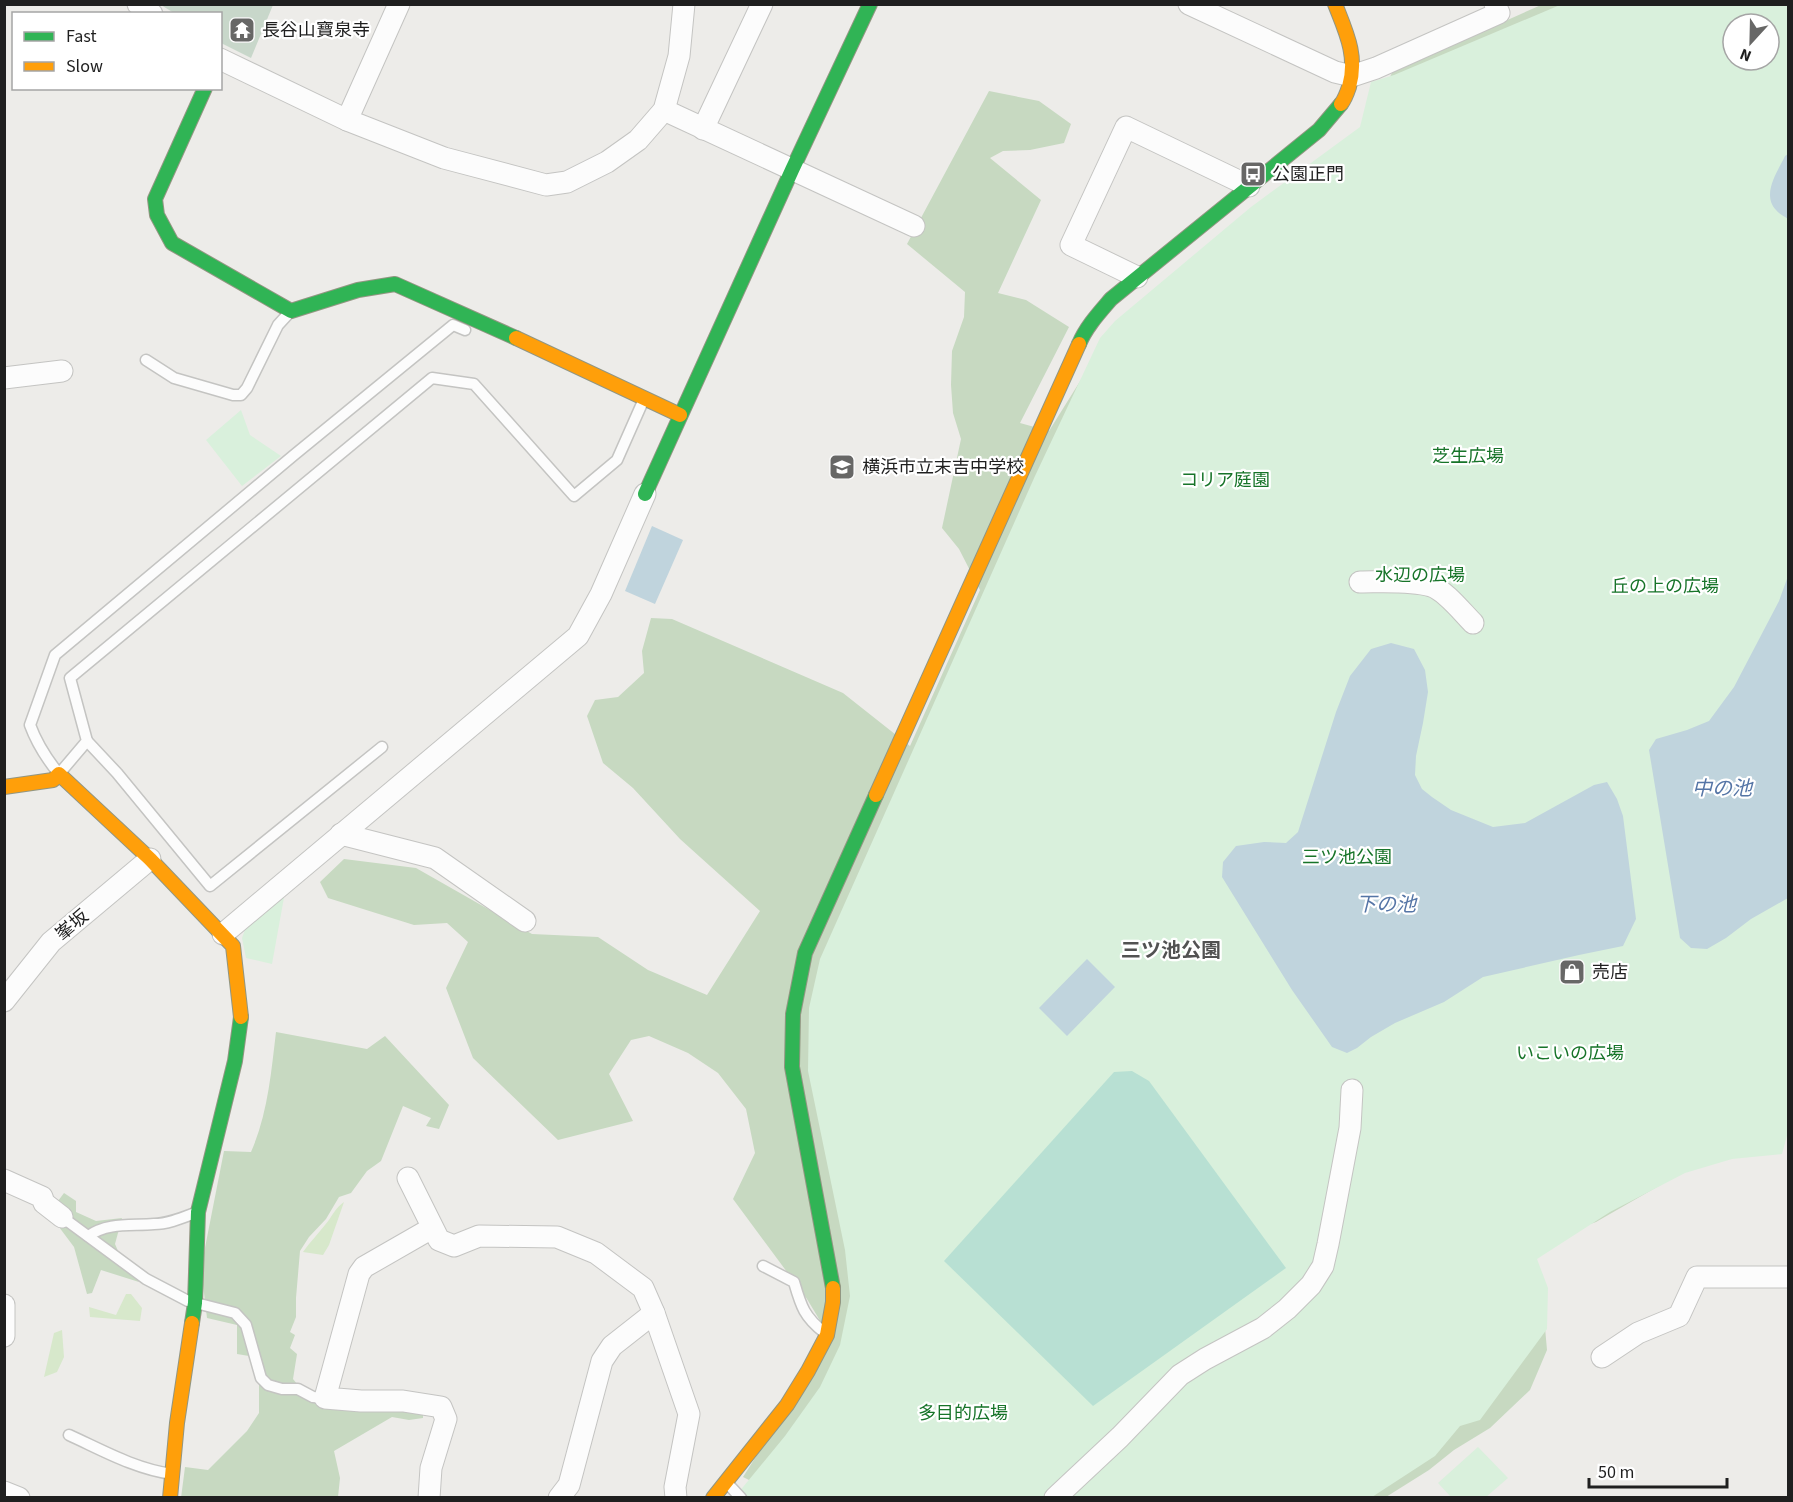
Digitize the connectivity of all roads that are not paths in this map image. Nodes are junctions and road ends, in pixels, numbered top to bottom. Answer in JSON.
{"nodes":[{"id":1,"x":399,"y":4,"type":"edge"},
{"id":2,"x":684,"y":4,"type":"edge"},
{"id":3,"x":762,"y":4,"type":"edge"},
{"id":4,"x":870,"y":4,"type":"edge"},
{"id":5,"x":1190,"y":4,"type":"edge"},
{"id":6,"x":1335,"y":4,"type":"edge"},
{"id":7,"x":1495,"y":4,"type":"edge"},
{"id":8,"x":222,"y":60,"type":"edge"},
{"id":9,"x":1352,"y":76,"type":"junction"},
{"id":10,"x":204,"y":90,"type":"edge"},
{"id":11,"x":664,"y":110,"type":"junction"},
{"id":12,"x":347,"y":120,"type":"junction"},
{"id":13,"x":703,"y":129,"type":"junction"},
{"id":14,"x":792,"y":170,"type":"junction"},
{"id":15,"x":1249,"y":186,"type":"junction"},
{"id":16,"x":914,"y":226,"type":"dead end"},
{"id":17,"x":1137,"y":277,"type":"junction"},
{"id":18,"x":291,"y":311,"type":"junction"},
{"id":19,"x":475,"y":335,"type":"dead end"},
{"id":20,"x":534,"y":346,"type":"junction"},
{"id":21,"x":518,"y":354,"type":"dead end"},
{"id":22,"x":146,"y":360,"type":"dead end"},
{"id":23,"x":62,"y":371,"type":"dead end"},
{"id":24,"x":4,"y":378,"type":"edge"},
{"id":25,"x":645,"y":398,"type":"junction"},
{"id":26,"x":680,"y":415,"type":"junction"},
{"id":27,"x":645,"y":494,"type":"joint"},
{"id":28,"x":1360,"y":582,"type":"dead end"},
{"id":29,"x":1473,"y":623,"type":"dead end"},
{"id":30,"x":87,"y":741,"type":"junction"},
{"id":31,"x":382,"y":747,"type":"dead end"},
{"id":32,"x":59,"y":774,"type":"junction"},
{"id":33,"x":4,"y":787,"type":"edge"},
{"id":34,"x":341,"y":834,"type":"junction"},
{"id":35,"x":150,"y":859,"type":"junction"},
{"id":36,"x":525,"y":921,"type":"dead end"},
{"id":37,"x":223,"y":934,"type":"junction"},
{"id":38,"x":5,"y":1000,"type":"edge"},
{"id":39,"x":1352,"y":1090,"type":"dead end"},
{"id":40,"x":408,"y":1178,"type":"dead end"},
{"id":41,"x":4,"y":1180,"type":"edge"},
{"id":42,"x":198,"y":1212,"type":"junction"},
{"id":43,"x":62,"y":1217,"type":"joint"},
{"id":44,"x":432,"y":1228,"type":"junction"},
{"id":45,"x":88,"y":1236,"type":"junction"},
{"id":46,"x":763,"y":1266,"type":"dead end"},
{"id":47,"x":1788,"y":1277,"type":"edge"},
{"id":48,"x":195,"y":1303,"type":"junction"},
{"id":49,"x":4,"y":1305,"type":"edge"},
{"id":50,"x":654,"y":1313,"type":"junction"},
{"id":51,"x":827,"y":1335,"type":"junction"},
{"id":52,"x":4,"y":1336,"type":"edge"},
{"id":53,"x":1602,"y":1357,"type":"dead end"},
{"id":54,"x":325,"y":1398,"type":"junction"},
{"id":55,"x":69,"y":1435,"type":"dead end"},
{"id":56,"x":172,"y":1474,"type":"junction"},
{"id":57,"x":726,"y":1481,"type":"junction"},
{"id":58,"x":4,"y":1492,"type":"edge"},
{"id":59,"x":19,"y":1497,"type":"edge"},
{"id":60,"x":170,"y":1497,"type":"edge"},
{"id":61,"x":429,"y":1497,"type":"edge"},
{"id":62,"x":559,"y":1497,"type":"edge"},
{"id":63,"x":676,"y":1497,"type":"edge"},
{"id":64,"x":713,"y":1497,"type":"edge"},
{"id":65,"x":741,"y":1497,"type":"edge"},
{"id":66,"x":1055,"y":1497,"type":"edge"}],
"edges":[{"from":1,"to":12,"type":"street"},
{"from":2,"to":11,"type":"street"},
{"from":3,"to":13,"type":"street"},
{"from":4,"to":14,"type":"street"},
{"from":5,"to":9,"type":"street"},
{"from":6,"to":9,"type":"street"},
{"from":7,"to":9,"type":"street"},
{"from":8,"to":12,"type":"street"},
{"from":9,"to":15,"type":"street"},
{"from":10,"to":18,"type":"street"},
{"from":11,"to":12,"type":"street"},
{"from":11,"to":13,"type":"street"},
{"from":13,"to":14,"type":"street"},
{"from":14,"to":16,"type":"street"},
{"from":14,"to":26,"type":"street"},
{"from":15,"to":17,"type":"street"},
{"from":15,"to":17,"type":"street"},
{"from":17,"to":51,"type":"street"},
{"from":18,"to":20,"type":"street"},
{"from":18,"to":22,"type":"lane"},
{"from":19,"to":32,"type":"lane"},
{"from":20,"to":21,"type":"lane"},
{"from":20,"to":25,"type":"street"},
{"from":23,"to":24,"type":"street"},
{"from":25,"to":26,"type":"street"},
{"from":25,"to":30,"type":"lane"},
{"from":26,"to":27,"type":"street"},
{"from":27,"to":34,"type":"street"},
{"from":28,"to":29,"type":"street"},
{"from":30,"to":31,"type":"lane"},
{"from":30,"to":32,"type":"lane"},
{"from":32,"to":33,"type":"street"},
{"from":32,"to":35,"type":"street"},
{"from":34,"to":36,"type":"street"},
{"from":34,"to":37,"type":"street"},
{"from":35,"to":37,"type":"street"},
{"from":35,"to":38,"type":"street","name":"峯坂"},
{"from":37,"to":42,"type":"street"},
{"from":39,"to":66,"type":"street"},
{"from":40,"to":44,"type":"street"},
{"from":41,"to":43,"type":"street"},
{"from":42,"to":45,"type":"lane"},
{"from":42,"to":48,"type":"street"},
{"from":43,"to":45,"type":"lane"},
{"from":44,"to":50,"type":"street"},
{"from":44,"to":54,"type":"street"},
{"from":45,"to":48,"type":"lane"},
{"from":46,"to":51,"type":"lane"},
{"from":47,"to":53,"type":"street"},
{"from":48,"to":54,"type":"lane"},
{"from":48,"to":56,"type":"street"},
{"from":49,"to":52,"type":"street"},
{"from":50,"to":62,"type":"street"},
{"from":50,"to":63,"type":"street"},
{"from":51,"to":57,"type":"street"},
{"from":54,"to":61,"type":"street"},
{"from":55,"to":56,"type":"lane"},
{"from":56,"to":60,"type":"street"},
{"from":57,"to":64,"type":"street"},
{"from":57,"to":65,"type":"lane"},
{"from":58,"to":59,"type":"street"}]}
